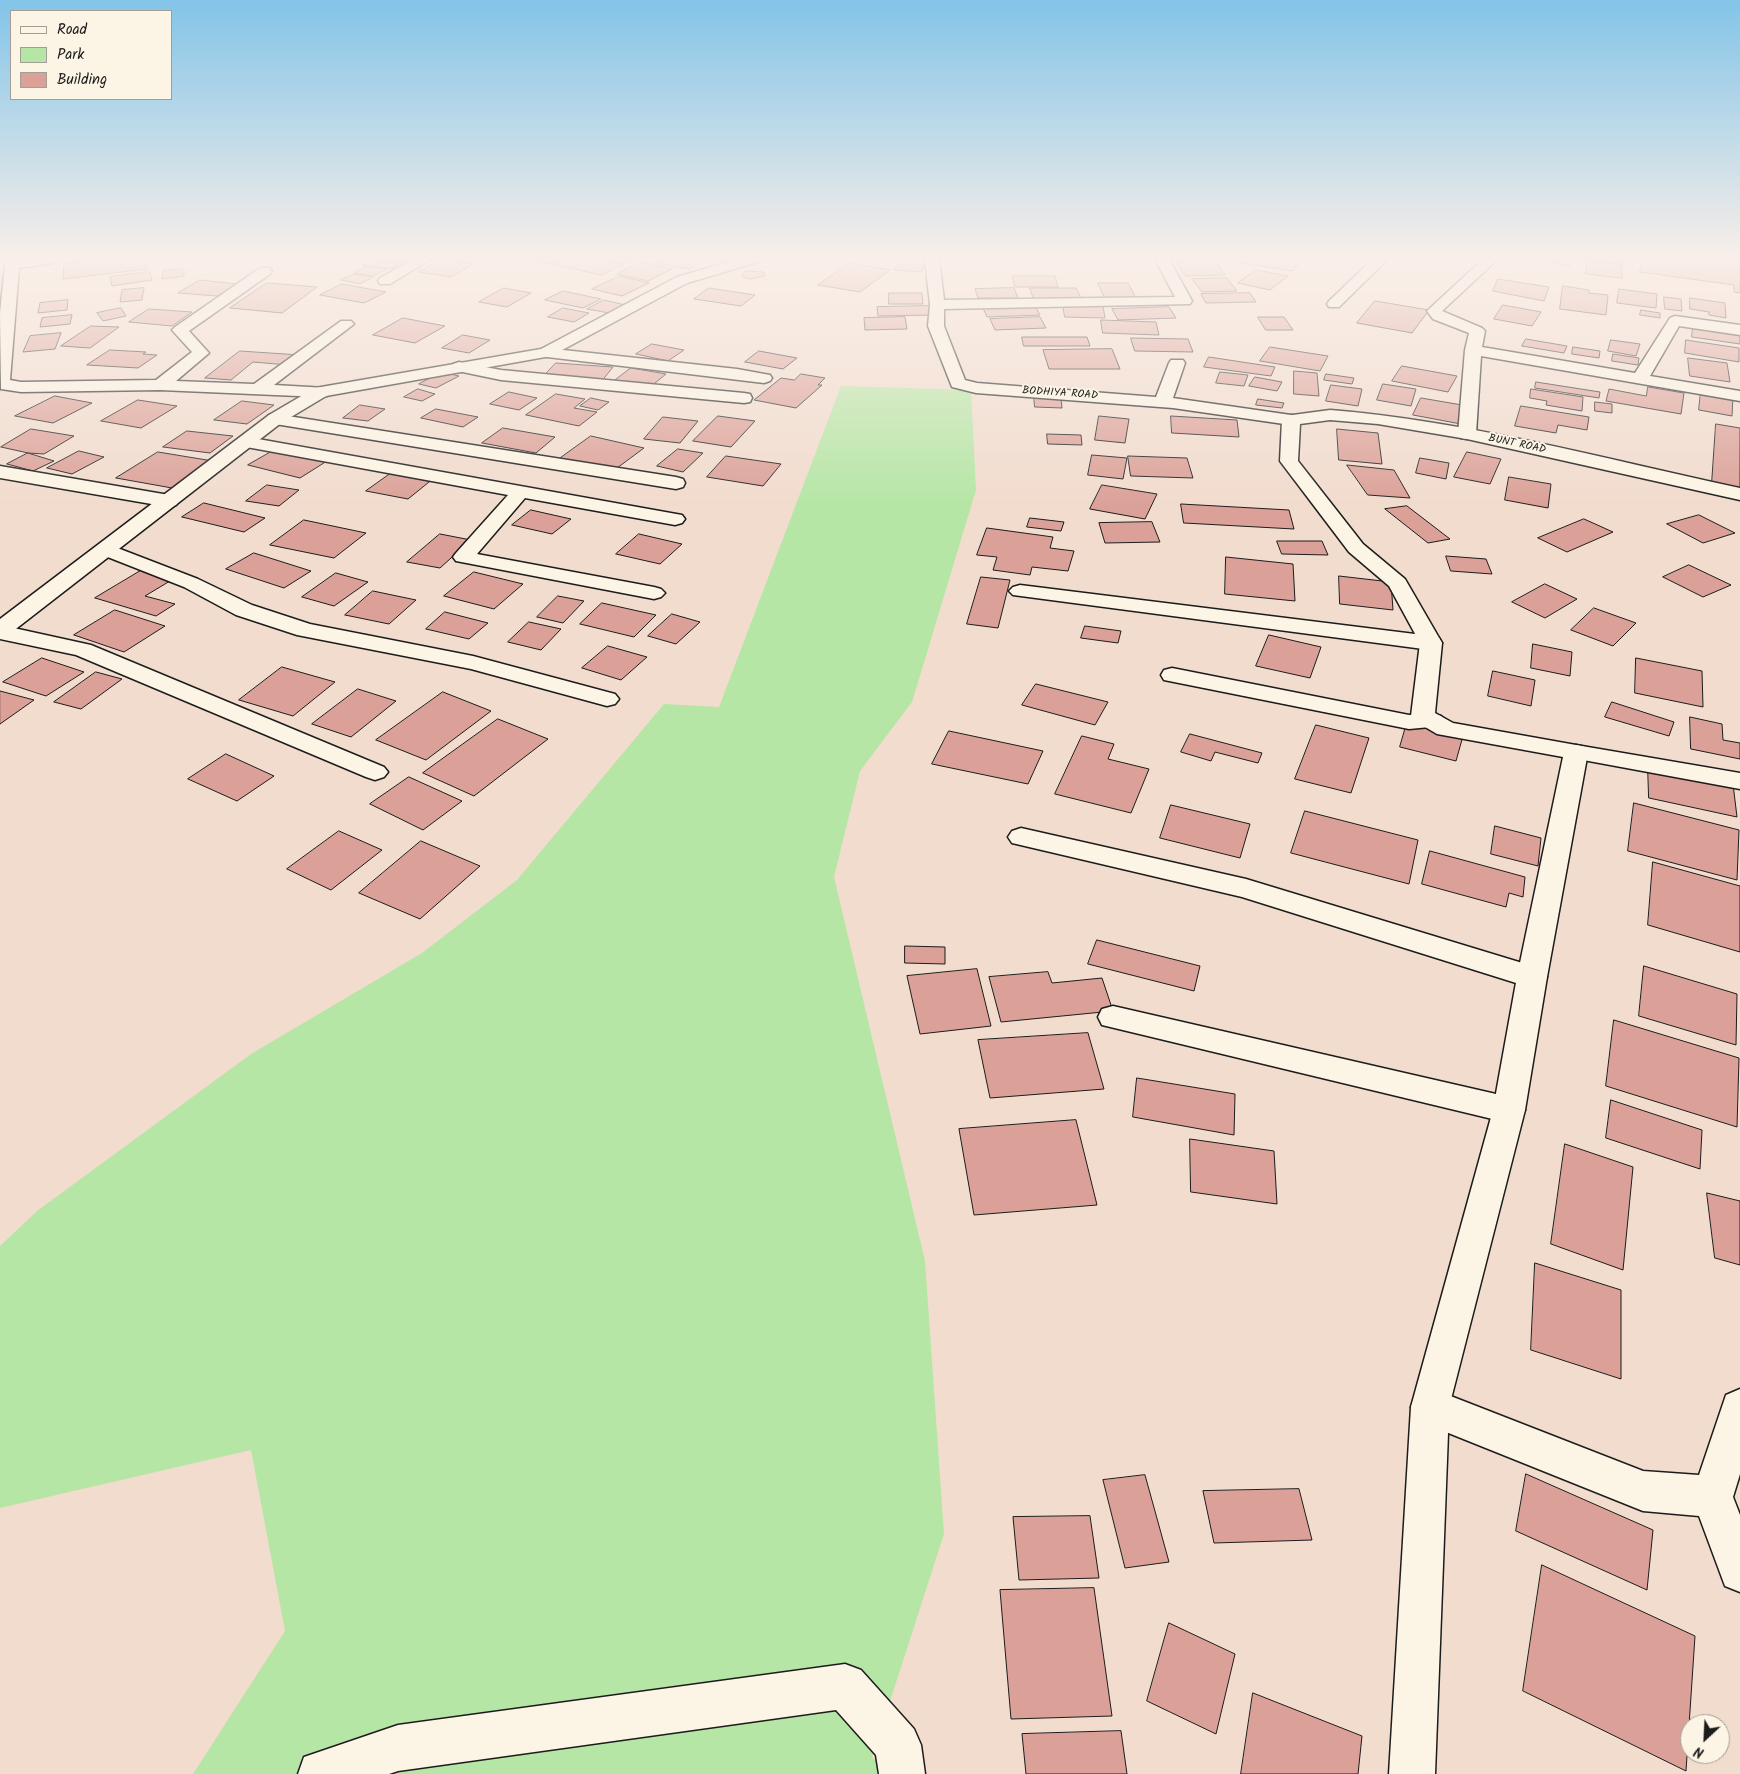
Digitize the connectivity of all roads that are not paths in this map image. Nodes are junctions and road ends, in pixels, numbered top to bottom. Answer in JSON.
{"nodes":[{"id":1,"x":6,"y":342,"type":"edge"},
{"id":2,"x":191,"y":342,"type":"edge"},
{"id":3,"x":322,"y":342,"type":"edge"},
{"id":4,"x":566,"y":342,"type":"edge"},
{"id":5,"x":942,"y":342,"type":"edge"},
{"id":6,"x":1475,"y":342,"type":"edge"},
{"id":7,"x":1663,"y":342,"type":"edge"},
{"id":8,"x":1473,"y":350,"type":"junction"},
{"id":9,"x":545,"y":353,"type":"junction"},
{"id":10,"x":1177,"y":362,"type":"dead end"},
{"id":11,"x":458,"y":367,"type":"junction"},
{"id":12,"x":764,"y":378,"type":"dead end"},
{"id":13,"x":1640,"y":380,"type":"junction"},
{"id":14,"x":160,"y":385,"type":"junction"},
{"id":15,"x":257,"y":390,"type":"junction"},
{"id":16,"x":321,"y":392,"type":"junction"},
{"id":17,"x":1740,"y":396,"type":"edge"},
{"id":18,"x":744,"y":398,"type":"dead end"},
{"id":19,"x":1163,"y":401,"type":"junction"},
{"id":20,"x":275,"y":420,"type":"junction"},
{"id":21,"x":1291,"y":420,"type":"junction"},
{"id":22,"x":1467,"y":434,"type":"junction"},
{"id":23,"x":247,"y":442,"type":"junction"},
{"id":24,"x":0,"y":472,"type":"edge"},
{"id":25,"x":676,"y":482,"type":"dead end"},
{"id":26,"x":521,"y":491,"type":"junction"},
{"id":27,"x":1740,"y":494,"type":"edge"},
{"id":28,"x":169,"y":501,"type":"junction"},
{"id":29,"x":675,"y":519,"type":"dead end"},
{"id":30,"x":107,"y":550,"type":"junction"},
{"id":31,"x":1020,"y":591,"type":"dead end"},
{"id":32,"x":654,"y":593,"type":"dead end"},
{"id":33,"x":0,"y":631,"type":"edge"},
{"id":34,"x":1431,"y":643,"type":"junction"},
{"id":35,"x":1172,"y":675,"type":"dead end"},
{"id":36,"x":607,"y":699,"type":"dead end"},
{"id":37,"x":1433,"y":721,"type":"junction"},
{"id":38,"x":1576,"y":752,"type":"junction"},
{"id":39,"x":375,"y":772,"type":"dead end"},
{"id":40,"x":1740,"y":781,"type":"edge"},
{"id":41,"x":1021,"y":837,"type":"dead end"},
{"id":42,"x":1532,"y":977,"type":"junction"},
{"id":43,"x":1113,"y":1017,"type":"dead end"},
{"id":44,"x":1509,"y":1110,"type":"junction"},
{"id":45,"x":1430,"y":1407,"type":"junction"},
{"id":46,"x":1740,"y":1408,"type":"edge"},
{"id":47,"x":1713,"y":1497,"type":"junction"},
{"id":48,"x":1740,"y":1571,"type":"edge"},
{"id":49,"x":321,"y":1774,"type":"edge"},
{"id":50,"x":902,"y":1774,"type":"edge"},
{"id":51,"x":1412,"y":1774,"type":"edge"}],
"edges":[{"from":1,"to":14,"type":"street"},
{"from":2,"to":14,"type":"street"},
{"from":3,"to":15,"type":"street"},
{"from":4,"to":9,"type":"street"},
{"from":5,"to":19,"type":"street","name":"BODHIYA ROAD"},
{"from":6,"to":8,"type":"street"},
{"from":7,"to":13,"type":"street"},
{"from":8,"to":13,"type":"street"},
{"from":8,"to":22,"type":"street"},
{"from":9,"to":11,"type":"street"},
{"from":9,"to":12,"type":"street"},
{"from":10,"to":19,"type":"street"},
{"from":11,"to":16,"type":"street"},
{"from":11,"to":18,"type":"street"},
{"from":13,"to":17,"type":"street"},
{"from":14,"to":15,"type":"street"},
{"from":15,"to":16,"type":"street"},
{"from":16,"to":20,"type":"street"},
{"from":19,"to":21,"type":"street","name":"BODHIYA ROAD"},
{"from":20,"to":23,"type":"street"},
{"from":20,"to":25,"type":"street"},
{"from":21,"to":22,"type":"street","name":"BUNT ROAD"},
{"from":21,"to":34,"type":"street"},
{"from":22,"to":27,"type":"street","name":"BUNT ROAD"},
{"from":23,"to":26,"type":"street"},
{"from":23,"to":28,"type":"street"},
{"from":24,"to":28,"type":"street"},
{"from":26,"to":29,"type":"street"},
{"from":26,"to":32,"type":"street"},
{"from":28,"to":30,"type":"street"},
{"from":30,"to":33,"type":"street"},
{"from":30,"to":36,"type":"street"},
{"from":31,"to":34,"type":"street"},
{"from":33,"to":39,"type":"street"},
{"from":34,"to":37,"type":"street"},
{"from":35,"to":37,"type":"street"},
{"from":37,"to":38,"type":"street"},
{"from":38,"to":40,"type":"street"},
{"from":38,"to":42,"type":"street"},
{"from":41,"to":42,"type":"street"},
{"from":42,"to":44,"type":"street"},
{"from":43,"to":44,"type":"street"},
{"from":44,"to":45,"type":"street"},
{"from":45,"to":47,"type":"street"},
{"from":45,"to":51,"type":"street"},
{"from":46,"to":47,"type":"street"},
{"from":47,"to":48,"type":"street"},
{"from":49,"to":50,"type":"street"}]}
